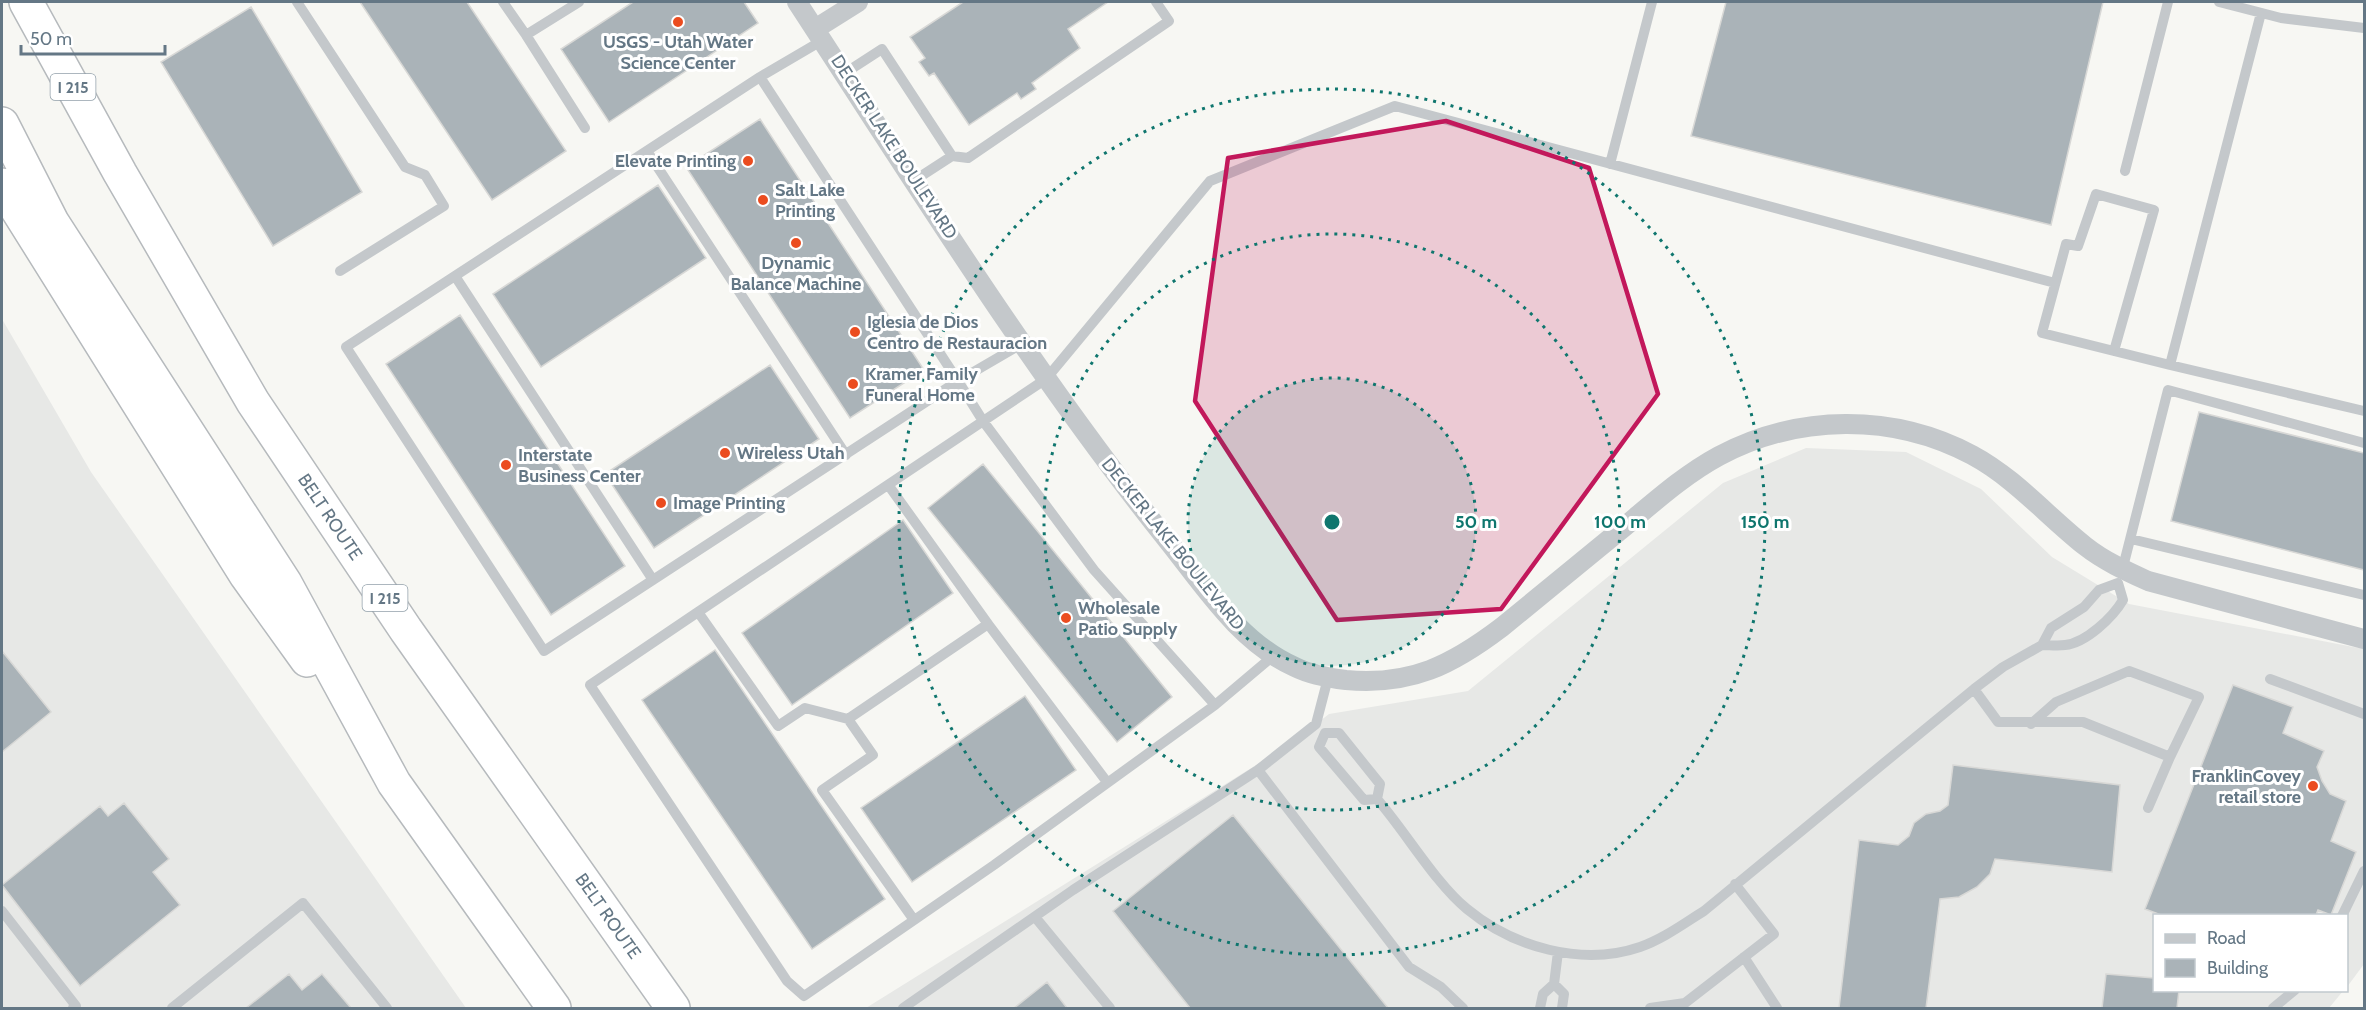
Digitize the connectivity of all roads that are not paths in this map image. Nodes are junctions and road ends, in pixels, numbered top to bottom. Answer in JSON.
{"nodes":[{"id":1,"x":26,"y":2,"type":"edge"},
{"id":2,"x":43,"y":2,"type":"edge"},
{"id":3,"x":297,"y":2,"type":"edge"},
{"id":4,"x":503,"y":2,"type":"edge"},
{"id":5,"x":579,"y":2,"type":"edge"},
{"id":6,"x":797,"y":2,"type":"edge"},
{"id":7,"x":858,"y":2,"type":"edge"},
{"id":8,"x":1156,"y":2,"type":"edge"},
{"id":9,"x":1652,"y":2,"type":"edge"},
{"id":10,"x":2168,"y":2,"type":"edge"},
{"id":11,"x":2219,"y":2,"type":"edge"},
{"id":12,"x":2261,"y":13,"type":"junction"},
{"id":13,"x":2364,"y":28,"type":"edge"},
{"id":14,"x":819,"y":34,"type":"junction"},
{"id":15,"x":526,"y":35,"type":"junction"},
{"id":16,"x":845,"y":74,"type":"junction"},
{"id":17,"x":760,"y":77,"type":"junction"},
{"id":18,"x":2,"y":124,"type":"edge"},
{"id":19,"x":585,"y":128,"type":"dead end"},
{"id":20,"x":647,"y":151,"type":"junction"},
{"id":21,"x":952,"y":156,"type":"junction"},
{"id":22,"x":1610,"y":164,"type":"junction"},
{"id":23,"x":2125,"y":171,"type":"dead end"},
{"id":24,"x":120,"y":173,"type":"junction"},
{"id":25,"x":915,"y":180,"type":"junction"},
{"id":26,"x":2,"y":184,"type":"edge"},
{"id":27,"x":340,"y":271,"type":"dead end"},
{"id":28,"x":455,"y":276,"type":"junction"},
{"id":29,"x":2055,"y":283,"type":"junction"},
{"id":30,"x":1023,"y":343,"type":"junction"},
{"id":31,"x":2114,"y":351,"type":"junction"},
{"id":32,"x":2170,"y":365,"type":"junction"},
{"id":33,"x":1046,"y":379,"type":"junction"},
{"id":34,"x":958,"y":381,"type":"junction"},
{"id":35,"x":2364,"y":411,"type":"edge"},
{"id":36,"x":983,"y":421,"type":"junction"},
{"id":37,"x":2364,"y":442,"type":"edge"},
{"id":38,"x":846,"y":454,"type":"junction"},
{"id":39,"x":889,"y":486,"type":"junction"},
{"id":40,"x":2132,"y":539,"type":"junction"},
{"id":41,"x":2120,"y":576,"type":"junction"},
{"id":42,"x":653,"y":580,"type":"junction"},
{"id":43,"x":2364,"y":595,"type":"edge"},
{"id":44,"x":698,"y":612,"type":"junction"},
{"id":45,"x":988,"y":624,"type":"junction"},
{"id":46,"x":2364,"y":639,"type":"edge"},
{"id":47,"x":2042,"y":645,"type":"junction"},
{"id":48,"x":1273,"y":656,"type":"junction"},
{"id":49,"x":1328,"y":678,"type":"junction"},
{"id":50,"x":2270,"y":679,"type":"dead end"},
{"id":51,"x":1974,"y":689,"type":"junction"},
{"id":52,"x":1215,"y":705,"type":"junction"},
{"id":53,"x":2364,"y":714,"type":"edge"},
{"id":54,"x":848,"y":719,"type":"junction"},
{"id":55,"x":1316,"y":724,"type":"junction"},
{"id":56,"x":2031,"y":724,"type":"junction"},
{"id":57,"x":1325,"y":733,"type":"junction"},
{"id":58,"x":2170,"y":757,"type":"junction"},
{"id":59,"x":1258,"y":771,"type":"junction"},
{"id":60,"x":1107,"y":782,"type":"junction"},
{"id":61,"x":394,"y":783,"type":"junction"},
{"id":62,"x":1377,"y":799,"type":"junction"},
{"id":63,"x":2148,"y":808,"type":"dead end"},
{"id":64,"x":2364,"y":871,"type":"edge"},
{"id":65,"x":1736,"y":884,"type":"junction"},
{"id":66,"x":2,"y":911,"type":"edge"},
{"id":67,"x":2342,"y":914,"type":"edge"},
{"id":68,"x":1035,"y":917,"type":"junction"},
{"id":69,"x":914,"y":920,"type":"junction"},
{"id":70,"x":1558,"y":952,"type":"junction"},
{"id":71,"x":1743,"y":957,"type":"junction"},
{"id":72,"x":1554,"y":984,"type":"junction"},
{"id":73,"x":2293,"y":992,"type":"edge"},
{"id":74,"x":73,"y":1008,"type":"edge"},
{"id":75,"x":172,"y":1008,"type":"edge"},
{"id":76,"x":387,"y":1008,"type":"edge"},
{"id":77,"x":554,"y":1008,"type":"edge"},
{"id":78,"x":673,"y":1008,"type":"edge"},
{"id":79,"x":903,"y":1008,"type":"edge"},
{"id":80,"x":1110,"y":1008,"type":"edge"},
{"id":81,"x":1463,"y":1008,"type":"edge"},
{"id":82,"x":1540,"y":1008,"type":"edge"},
{"id":83,"x":1562,"y":1008,"type":"edge"},
{"id":84,"x":1650,"y":1008,"type":"edge"},
{"id":85,"x":1776,"y":1008,"type":"edge"},
{"id":86,"x":2273,"y":1008,"type":"edge"}],
"edges":[{"from":1,"to":24,"type":"highway","name":"BELT ROUTE","number":"I 215"},
{"from":2,"to":24,"type":"highway"},
{"from":3,"to":27,"type":"lane"},
{"from":4,"to":15,"type":"lane"},
{"from":5,"to":15,"type":"lane"},
{"from":6,"to":14,"type":"street","name":"DECKER LAKE BOULEVARD"},
{"from":7,"to":14,"type":"street"},
{"from":8,"to":21,"type":"lane"},
{"from":9,"to":22,"type":"lane"},
{"from":10,"to":23,"type":"lane"},
{"from":11,"to":12,"type":"lane"},
{"from":12,"to":13,"type":"lane"},
{"from":12,"to":32,"type":"lane"},
{"from":14,"to":16,"type":"street","name":"DECKER LAKE BOULEVARD"},
{"from":14,"to":17,"type":"lane"},
{"from":15,"to":19,"type":"lane"},
{"from":16,"to":21,"type":"lane"},
{"from":16,"to":25,"type":"street","name":"DECKER LAKE BOULEVARD"},
{"from":17,"to":20,"type":"lane"},
{"from":17,"to":34,"type":"lane"},
{"from":18,"to":61,"type":"highway"},
{"from":20,"to":28,"type":"lane"},
{"from":20,"to":38,"type":"lane"},
{"from":21,"to":25,"type":"lane"},
{"from":22,"to":29,"type":"lane"},
{"from":22,"to":33,"type":"lane"},
{"from":24,"to":78,"type":"highway","name":"BELT ROUTE","number":"I 215"},
{"from":25,"to":30,"type":"street","name":"DECKER LAKE BOULEVARD"},
{"from":26,"to":61,"type":"highway"},
{"from":28,"to":42,"type":"lane"},
{"from":28,"to":42,"type":"lane"},
{"from":29,"to":31,"type":"lane"},
{"from":29,"to":31,"type":"lane"},
{"from":30,"to":33,"type":"street","name":"DECKER LAKE BOULEVARD"},
{"from":30,"to":34,"type":"lane"},
{"from":31,"to":32,"type":"lane"},
{"from":32,"to":35,"type":"lane"},
{"from":33,"to":36,"type":"lane"},
{"from":33,"to":48,"type":"street","name":"DECKER LAKE BOULEVARD"},
{"from":34,"to":36,"type":"lane"},
{"from":34,"to":38,"type":"lane"},
{"from":36,"to":39,"type":"lane"},
{"from":36,"to":52,"type":"lane"},
{"from":37,"to":40,"type":"lane"},
{"from":38,"to":42,"type":"lane"},
{"from":39,"to":44,"type":"lane"},
{"from":39,"to":45,"type":"lane"},
{"from":40,"to":41,"type":"lane"},
{"from":40,"to":43,"type":"lane"},
{"from":41,"to":46,"type":"street","name":"DECKER LAKE BOULEVARD"},
{"from":41,"to":47,"type":"lane"},
{"from":41,"to":47,"type":"lane"},
{"from":41,"to":49,"type":"street","name":"DECKER LAKE BOULEVARD"},
{"from":44,"to":54,"type":"lane"},
{"from":44,"to":69,"type":"lane"},
{"from":45,"to":54,"type":"lane"},
{"from":45,"to":60,"type":"lane"},
{"from":47,"to":51,"type":"lane"},
{"from":48,"to":49,"type":"street","name":"DECKER LAKE BOULEVARD"},
{"from":48,"to":52,"type":"lane"},
{"from":49,"to":55,"type":"lane"},
{"from":50,"to":53,"type":"lane"},
{"from":51,"to":56,"type":"lane"},
{"from":51,"to":65,"type":"lane"},
{"from":52,"to":60,"type":"lane"},
{"from":54,"to":69,"type":"lane"},
{"from":55,"to":57,"type":"lane"},
{"from":55,"to":59,"type":"lane"},
{"from":56,"to":58,"type":"lane"},
{"from":56,"to":58,"type":"lane"},
{"from":57,"to":62,"type":"lane"},
{"from":57,"to":62,"type":"lane"},
{"from":58,"to":63,"type":"lane"},
{"from":59,"to":68,"type":"lane"},
{"from":59,"to":81,"type":"lane"},
{"from":60,"to":69,"type":"lane"},
{"from":61,"to":77,"type":"highway"},
{"from":62,"to":70,"type":"lane"},
{"from":64,"to":67,"type":"lane"},
{"from":65,"to":70,"type":"lane"},
{"from":65,"to":71,"type":"lane"},
{"from":66,"to":74,"type":"lane"},
{"from":68,"to":79,"type":"lane"},
{"from":68,"to":80,"type":"lane"},
{"from":70,"to":72,"type":"lane"},
{"from":71,"to":84,"type":"lane"},
{"from":71,"to":85,"type":"lane"},
{"from":72,"to":82,"type":"lane"},
{"from":72,"to":83,"type":"lane"},
{"from":73,"to":86,"type":"lane"},
{"from":75,"to":76,"type":"lane"}]}
